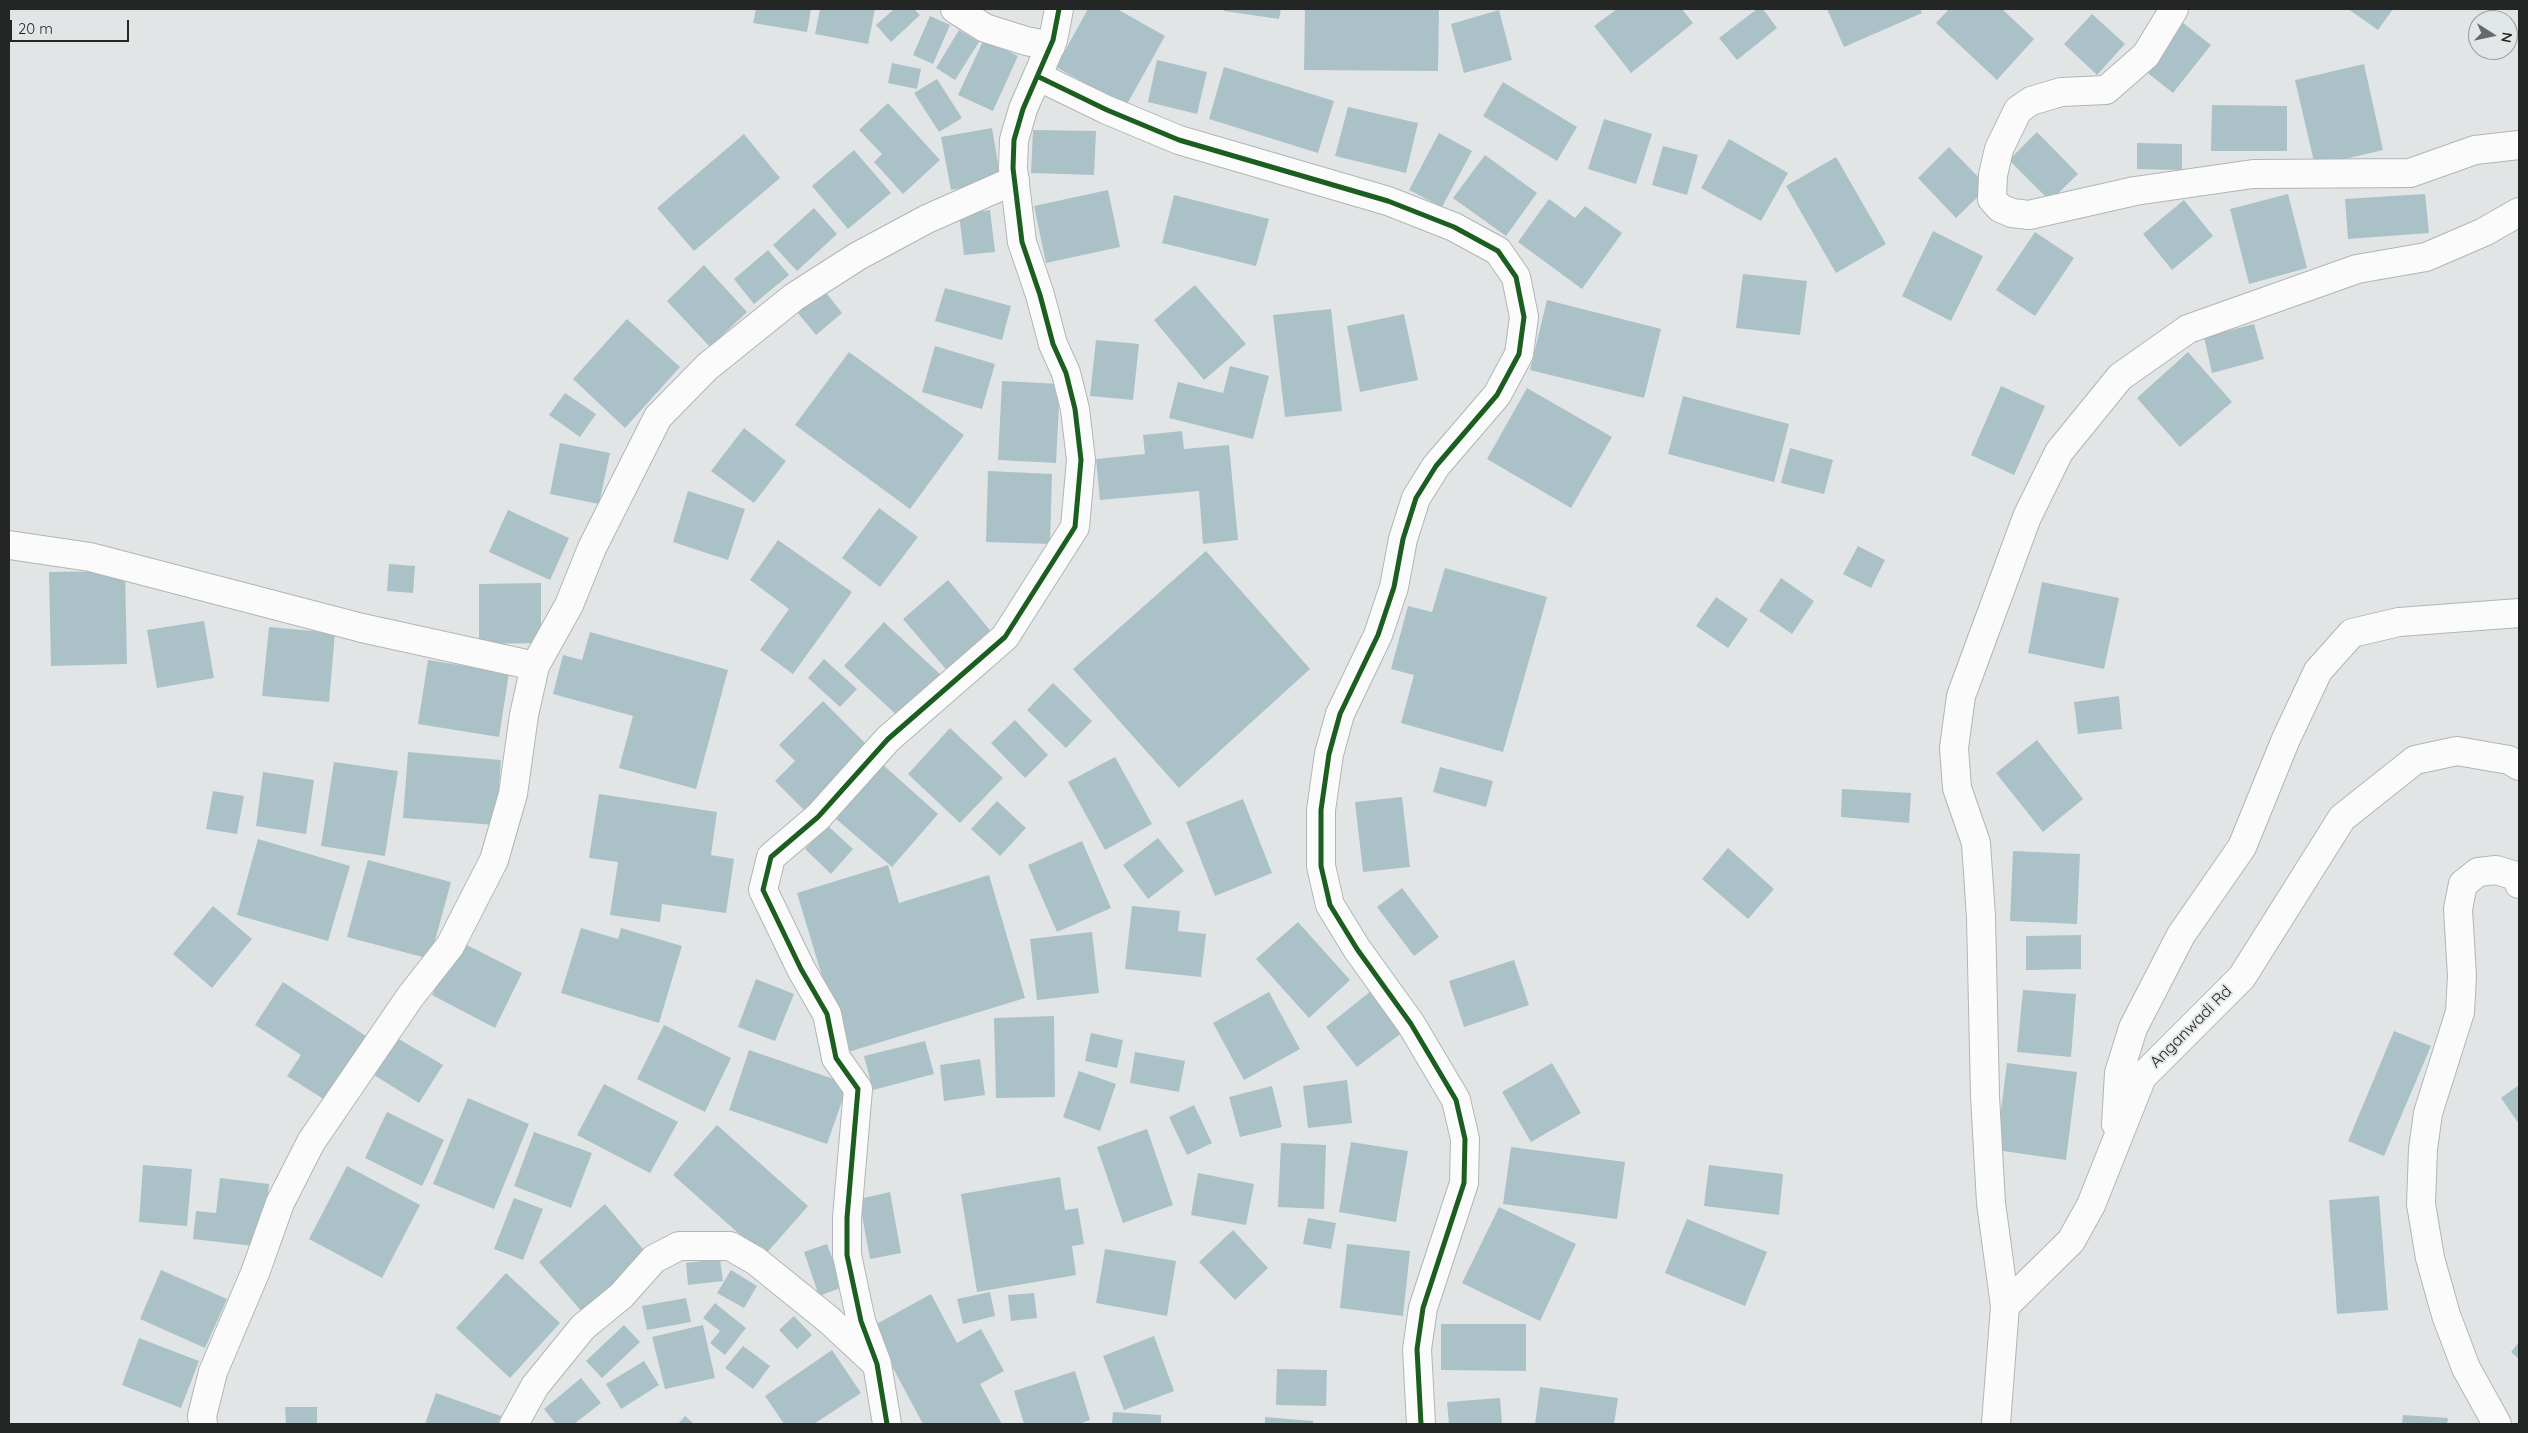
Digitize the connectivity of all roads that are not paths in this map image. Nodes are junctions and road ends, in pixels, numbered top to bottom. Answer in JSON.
{"nodes":[{"id":1,"x":954,"y":9,"type":"edge"},
{"id":2,"x":1060,"y":9,"type":"edge"},
{"id":3,"x":2174,"y":9,"type":"edge"},
{"id":4,"x":1051,"y":46,"type":"junction"},
{"id":5,"x":1039,"y":77,"type":"junction"},
{"id":6,"x":2519,"y":145,"type":"edge"},
{"id":7,"x":1015,"y":180,"type":"junction"},
{"id":8,"x":2519,"y":212,"type":"edge"},
{"id":9,"x":9,"y":545,"type":"edge"},
{"id":10,"x":2519,"y":613,"type":"edge"},
{"id":11,"x":535,"y":666,"type":"junction"},
{"id":12,"x":2519,"y":766,"type":"edge"},
{"id":13,"x":2519,"y":884,"type":"edge"},
{"id":14,"x":2115,"y":1146,"type":"junction"},
{"id":15,"x":2005,"y":1306,"type":"junction"},
{"id":16,"x":877,"y":1364,"type":"junction"},
{"id":17,"x":203,"y":1424,"type":"edge"},
{"id":18,"x":514,"y":1424,"type":"edge"},
{"id":19,"x":887,"y":1424,"type":"edge"},
{"id":20,"x":1421,"y":1424,"type":"edge"},
{"id":21,"x":1996,"y":1424,"type":"edge"},
{"id":22,"x":2497,"y":1424,"type":"edge"}],
"edges":[{"from":1,"to":4,"type":"street"},
{"from":2,"to":4,"type":"street"},
{"from":3,"to":6,"type":"street"},
{"from":4,"to":5,"type":"street"},
{"from":5,"to":7,"type":"street"},
{"from":5,"to":20,"type":"street"},
{"from":7,"to":11,"type":"street"},
{"from":7,"to":16,"type":"street"},
{"from":8,"to":15,"type":"street"},
{"from":9,"to":11,"type":"street"},
{"from":10,"to":14,"type":"street"},
{"from":11,"to":17,"type":"street"},
{"from":12,"to":14,"type":"street","name":"Anganwadi Rd"},
{"from":13,"to":22,"type":"street"},
{"from":14,"to":15,"type":"street","name":"Anganwadi Rd"},
{"from":15,"to":21,"type":"street"},
{"from":16,"to":18,"type":"street"},
{"from":16,"to":19,"type":"street"}]}
